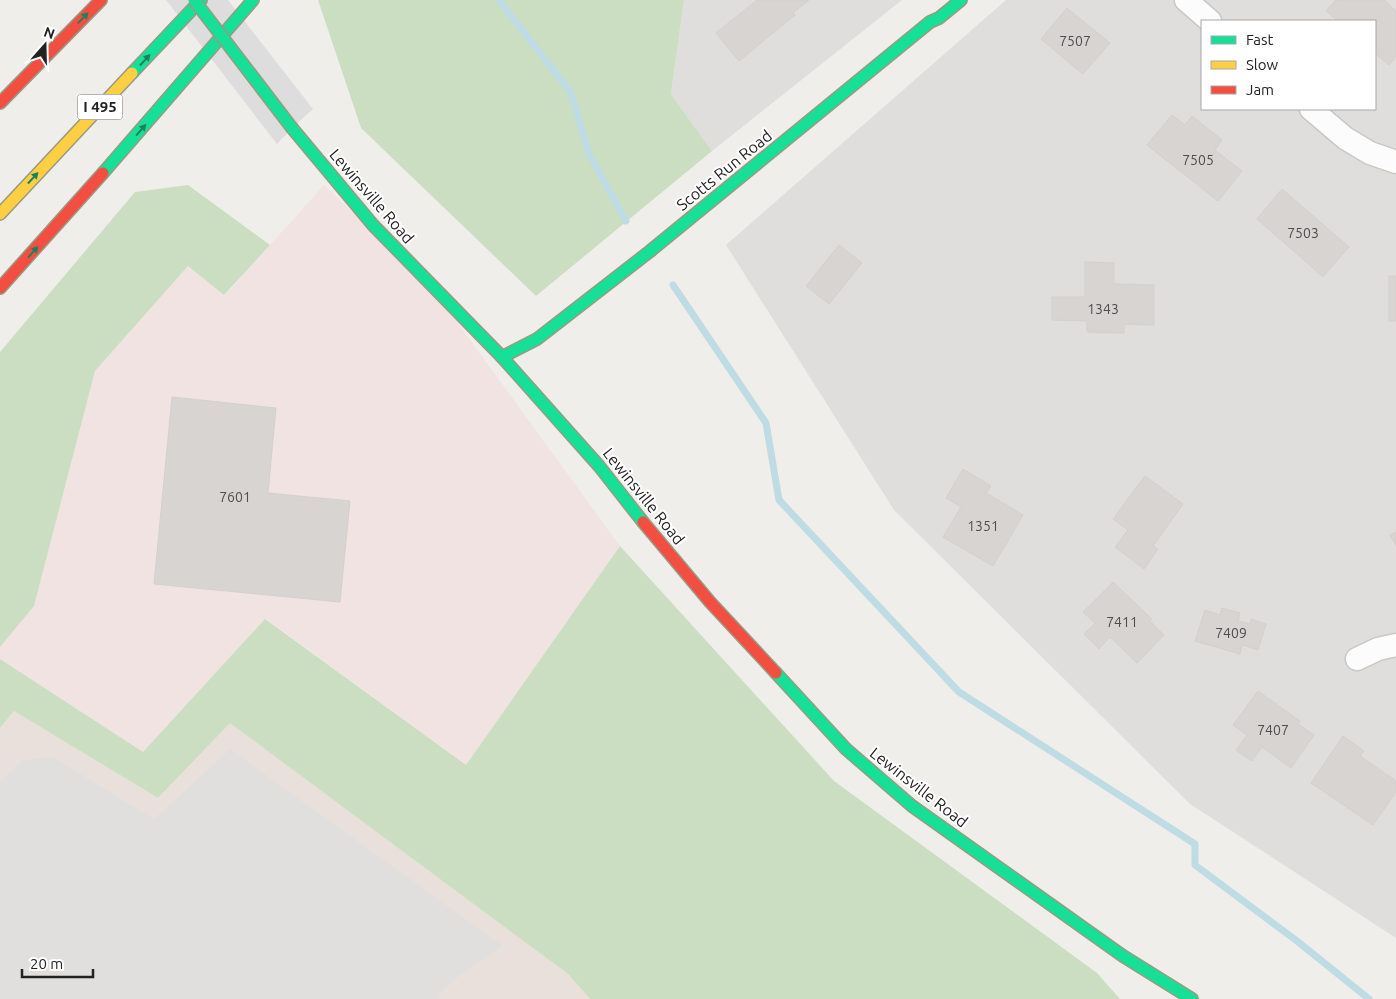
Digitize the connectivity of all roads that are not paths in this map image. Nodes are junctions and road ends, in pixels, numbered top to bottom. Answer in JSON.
{"nodes":[{"id":1,"x":100,"y":0,"type":"edge"},
{"id":2,"x":194,"y":0,"type":"edge"},
{"id":3,"x":201,"y":0,"type":"edge"},
{"id":4,"x":254,"y":0,"type":"edge"},
{"id":5,"x":961,"y":0,"type":"edge"},
{"id":6,"x":1186,"y":0,"type":"edge"},
{"id":7,"x":1209,"y":20,"type":"edge"},
{"id":8,"x":0,"y":103,"type":"edge"},
{"id":9,"x":1312,"y":110,"type":"edge"},
{"id":10,"x":1396,"y":162,"type":"edge"},
{"id":11,"x":0,"y":214,"type":"edge"},
{"id":12,"x":0,"y":288,"type":"edge"},
{"id":13,"x":502,"y":357,"type":"junction"},
{"id":14,"x":1396,"y":645,"type":"edge"},
{"id":15,"x":1358,"y":659,"type":"dead end"},
{"id":16,"x":1123,"y":956,"type":"junction"},
{"id":17,"x":1157,"y":992,"type":"dead end"},
{"id":18,"x":1192,"y":999,"type":"edge"}],
"edges":[{"from":8,"to":1,"type":"main road","one_way":true},
{"from":2,"to":13,"type":"main road","name":"Lewinsville Road","bridge":true},
{"from":11,"to":3,"type":"main road","number":"I 495","one_way":true},
{"from":12,"to":4,"type":"main road","one_way":true},
{"from":5,"to":13,"type":"main road","name":"Scotts Run Road"},
{"from":6,"to":7,"type":"street"},
{"from":9,"to":10,"type":"street"},
{"from":13,"to":16,"type":"main road","name":"Lewinsville Road"},
{"from":14,"to":15,"type":"street"},
{"from":16,"to":17,"type":"main road","name":"Lewinsville Road"},
{"from":16,"to":18,"type":"main road","name":"Lewinsville Road"}]}
